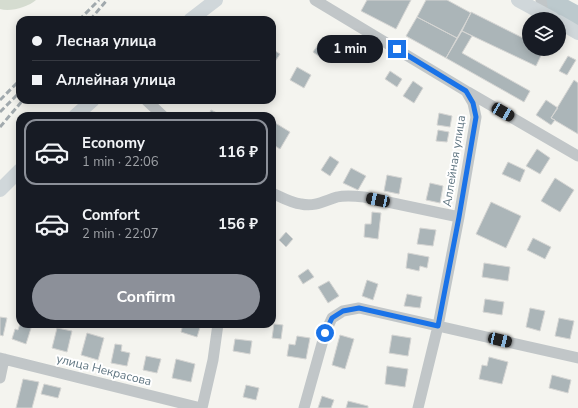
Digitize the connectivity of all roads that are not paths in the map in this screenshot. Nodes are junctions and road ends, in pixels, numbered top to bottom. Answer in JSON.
{"nodes":[{"id":1,"x":216,"y":0,"type":"edge"},
{"id":2,"x":315,"y":0,"type":"edge"},
{"id":3,"x":518,"y":0,"type":"edge"},
{"id":4,"x":546,"y":11,"type":"edge"},
{"id":5,"x":195,"y":16,"type":"edge"},
{"id":6,"x":566,"y":26,"type":"edge"},
{"id":7,"x":578,"y":33,"type":"edge"},
{"id":8,"x":466,"y":91,"type":"junction"},
{"id":9,"x":88,"y":104,"type":"edge"},
{"id":10,"x":150,"y":104,"type":"edge"},
{"id":11,"x":79,"y":112,"type":"edge"},
{"id":12,"x":159,"y":112,"type":"edge"},
{"id":13,"x":578,"y":156,"type":"edge"},
{"id":14,"x":16,"y":174,"type":"edge"},
{"id":15,"x":0,"y":190,"type":"edge"},
{"id":16,"x":276,"y":195,"type":"edge"},
{"id":17,"x":459,"y":217,"type":"junction"},
{"id":18,"x":438,"y":326,"type":"junction"},
{"id":19,"x":217,"y":328,"type":"edge"},
{"id":20,"x":2,"y":358,"type":"edge"},
{"id":21,"x":578,"y":358,"type":"edge"},
{"id":22,"x":0,"y":378,"type":"edge"},
{"id":23,"x":202,"y":408,"type":"edge"},
{"id":24,"x":304,"y":408,"type":"edge"},
{"id":25,"x":418,"y":408,"type":"edge"}],
"edges":[{"from":1,"to":5,"type":"main road"},
{"from":2,"to":8,"type":"street"},
{"from":3,"to":4,"type":"main road"},
{"from":6,"to":7,"type":"main road"},
{"from":8,"to":13,"type":"street"},
{"from":8,"to":17,"type":"street","name":"Аллейная улица"},
{"from":9,"to":11,"type":"main road"},
{"from":10,"to":12,"type":"street"},
{"from":14,"to":15,"type":"main road"},
{"from":16,"to":17,"type":"street"},
{"from":17,"to":18,"type":"street","name":"Аллейная улица"},
{"from":18,"to":21,"type":"street"},
{"from":18,"to":24,"type":"street"},
{"from":18,"to":25,"type":"street","name":"Аллейная улица"},
{"from":19,"to":23,"type":"street"},
{"from":20,"to":22,"type":"street"},
{"from":20,"to":23,"type":"street","name":"улица Некрасова"}]}
